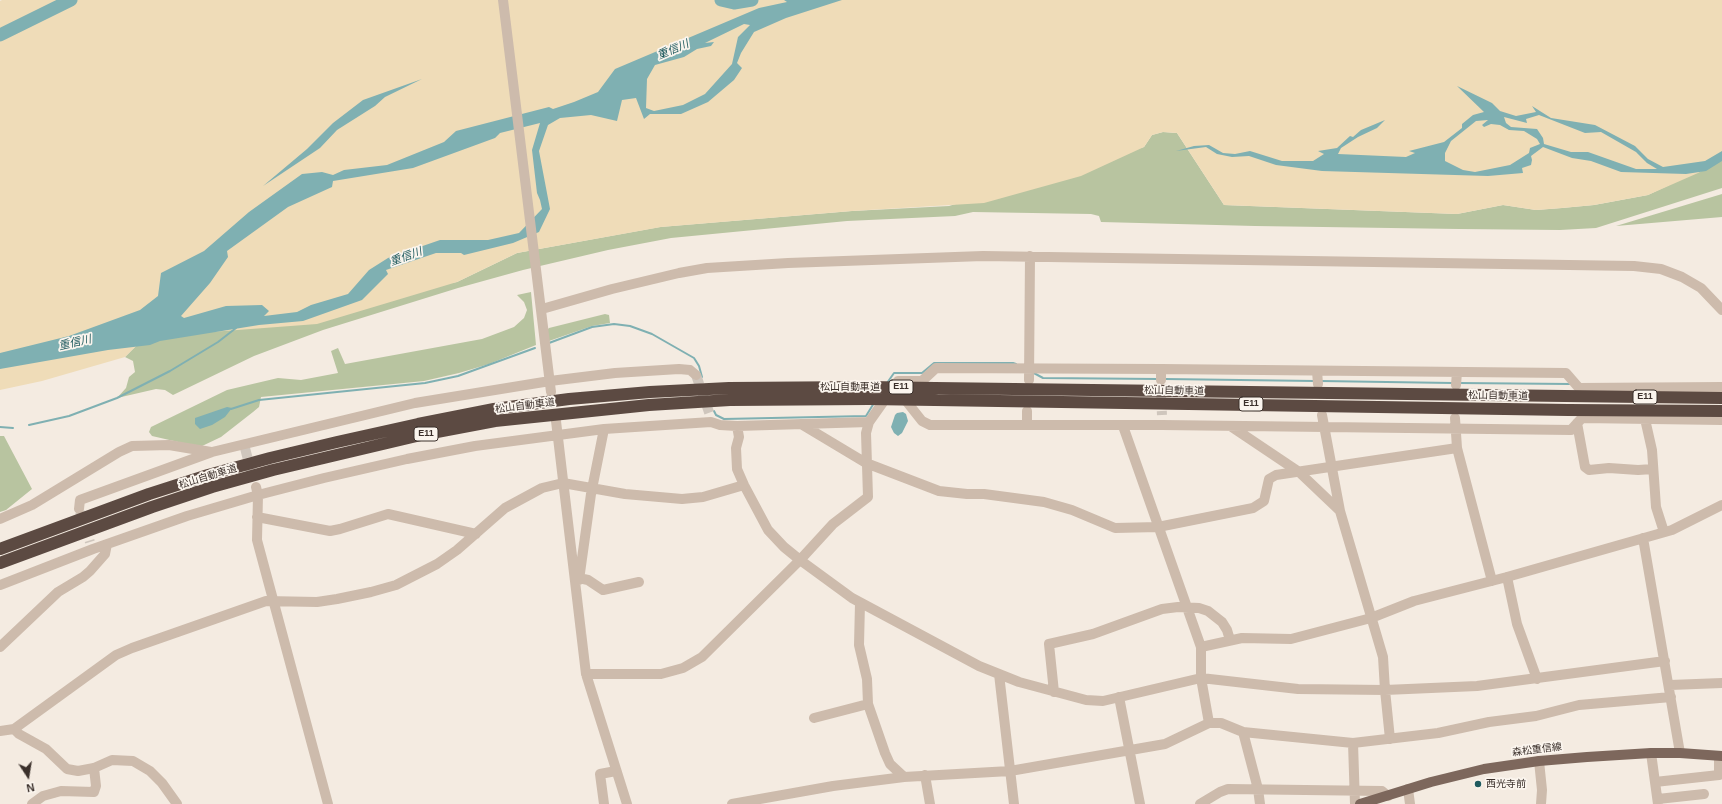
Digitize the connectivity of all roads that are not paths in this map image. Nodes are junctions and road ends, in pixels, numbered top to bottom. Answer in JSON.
{"nodes":[{"id":1,"x":503,"y":0,"type":"edge"},
{"id":2,"x":1030,"y":256,"type":"junction"},
{"id":3,"x":542,"y":309,"type":"junction"},
{"id":4,"x":1722,"y":310,"type":"edge"},
{"id":5,"x":1029,"y":368,"type":"junction"},
{"id":6,"x":1161,"y":369,"type":"junction"},
{"id":7,"x":1317,"y":371,"type":"junction"},
{"id":8,"x":1457,"y":372,"type":"junction"},
{"id":9,"x":696,"y":375,"type":"dead end"},
{"id":10,"x":1029,"y":380,"type":"dead end"},
{"id":11,"x":1161,"y":380,"type":"dead end"},
{"id":12,"x":550,"y":381,"type":"junction"},
{"id":13,"x":1318,"y":384,"type":"dead end"},
{"id":14,"x":1456,"y":385,"type":"dead end"},
{"id":15,"x":1722,"y":387,"type":"edge"},
{"id":16,"x":891,"y":391,"type":"junction"},
{"id":17,"x":552,"y":392,"type":"dead end"},
{"id":18,"x":869,"y":393,"type":"junction"},
{"id":19,"x":935,"y":394,"type":"junction"},
{"id":20,"x":1722,"y":398,"type":"edge"},
{"id":21,"x":1027,"y":411,"type":"dead end"},
{"id":22,"x":1722,"y":411,"type":"edge"},
{"id":23,"x":1322,"y":415,"type":"dead end"},
{"id":24,"x":1455,"y":418,"type":"dead end"},
{"id":25,"x":1645,"y":419,"type":"junction"},
{"id":26,"x":1722,"y":420,"type":"edge"},
{"id":27,"x":556,"y":421,"type":"dead end"},
{"id":28,"x":869,"y":422,"type":"junction"},
{"id":29,"x":1577,"y":423,"type":"junction"},
{"id":30,"x":801,"y":424,"type":"junction"},
{"id":31,"x":1027,"y":425,"type":"junction"},
{"id":32,"x":737,"y":426,"type":"junction"},
{"id":33,"x":1123,"y":426,"type":"junction"},
{"id":34,"x":1232,"y":427,"type":"junction"},
{"id":35,"x":1325,"y":428,"type":"junction"},
{"id":36,"x":1456,"y":428,"type":"junction"},
{"id":37,"x":604,"y":429,"type":"junction"},
{"id":38,"x":557,"y":434,"type":"junction"},
{"id":39,"x":1457,"y":448,"type":"junction"},
{"id":40,"x":212,"y":452,"type":"junction"},
{"id":41,"x":866,"y":463,"type":"junction"},
{"id":42,"x":1332,"y":467,"type":"junction"},
{"id":43,"x":1653,"y":469,"type":"junction"},
{"id":44,"x":1299,"y":472,"type":"junction"},
{"id":45,"x":563,"y":483,"type":"junction"},
{"id":46,"x":744,"y":485,"type":"junction"},
{"id":47,"x":592,"y":487,"type":"junction"},
{"id":48,"x":257,"y":491,"type":"junction"},
{"id":49,"x":1722,"y":505,"type":"edge"},
{"id":50,"x":79,"y":509,"type":"dead end"},
{"id":51,"x":1340,"y":511,"type":"junction"},
{"id":52,"x":257,"y":517,"type":"junction"},
{"id":53,"x":0,"y":519,"type":"edge"},
{"id":54,"x":1158,"y":527,"type":"junction"},
{"id":55,"x":1664,"y":532,"type":"junction"},
{"id":56,"x":476,"y":534,"type":"junction"},
{"id":57,"x":1644,"y":538,"type":"junction"},
{"id":58,"x":107,"y":544,"type":"junction"},
{"id":59,"x":0,"y":549,"type":"edge"},
{"id":60,"x":800,"y":560,"type":"junction"},
{"id":61,"x":0,"y":563,"type":"edge"},
{"id":62,"x":1507,"y":577,"type":"junction"},
{"id":63,"x":579,"y":578,"type":"junction"},
{"id":64,"x":1492,"y":580,"type":"junction"},
{"id":65,"x":639,"y":582,"type":"dead end"},
{"id":66,"x":0,"y":585,"type":"edge"},
{"id":67,"x":576,"y":592,"type":"junction"},
{"id":68,"x":273,"y":602,"type":"junction"},
{"id":69,"x":860,"y":603,"type":"junction"},
{"id":70,"x":1187,"y":607,"type":"junction"},
{"id":71,"x":1371,"y":618,"type":"junction"},
{"id":72,"x":1230,"y":640,"type":"junction"},
{"id":73,"x":0,"y":646,"type":"edge"},
{"id":74,"x":1201,"y":647,"type":"junction"},
{"id":75,"x":1665,"y":661,"type":"junction"},
{"id":76,"x":586,"y":674,"type":"junction"},
{"id":77,"x":999,"y":674,"type":"junction"},
{"id":78,"x":1201,"y":678,"type":"junction"},
{"id":79,"x":1537,"y":679,"type":"junction"},
{"id":80,"x":1722,"y":684,"type":"edge"},
{"id":81,"x":1670,"y":685,"type":"junction"},
{"id":82,"x":1384,"y":690,"type":"junction"},
{"id":83,"x":1054,"y":692,"type":"junction"},
{"id":84,"x":1119,"y":697,"type":"junction"},
{"id":85,"x":1671,"y":697,"type":"junction"},
{"id":86,"x":868,"y":704,"type":"junction"},
{"id":87,"x":814,"y":718,"type":"dead end"},
{"id":88,"x":1209,"y":723,"type":"junction"},
{"id":89,"x":14,"y":729,"type":"junction"},
{"id":90,"x":0,"y":731,"type":"edge"},
{"id":91,"x":1243,"y":732,"type":"junction"},
{"id":92,"x":1390,"y":739,"type":"junction"},
{"id":93,"x":1354,"y":743,"type":"junction"},
{"id":94,"x":1131,"y":750,"type":"junction"},
{"id":95,"x":1680,"y":753,"type":"junction"},
{"id":96,"x":1651,"y":754,"type":"junction"},
{"id":97,"x":1720,"y":756,"type":"edge"},
{"id":98,"x":1539,"y":761,"type":"junction"},
{"id":99,"x":94,"y":768,"type":"junction"},
{"id":100,"x":616,"y":771,"type":"junction"},
{"id":101,"x":1010,"y":771,"type":"junction"},
{"id":102,"x":925,"y":775,"type":"junction"},
{"id":103,"x":904,"y":776,"type":"junction"},
{"id":104,"x":1655,"y":782,"type":"junction"},
{"id":105,"x":1258,"y":789,"type":"junction"},
{"id":106,"x":1408,"y":789,"type":"junction"},
{"id":107,"x":1355,"y":791,"type":"junction"},
{"id":108,"x":1704,"y":794,"type":"dead end"},
{"id":109,"x":1388,"y":796,"type":"junction"},
{"id":110,"x":1658,"y":801,"type":"edge"},
{"id":111,"x":32,"y":804,"type":"edge"},
{"id":112,"x":177,"y":804,"type":"edge"},
{"id":113,"x":328,"y":804,"type":"edge"},
{"id":114,"x":604,"y":804,"type":"edge"},
{"id":115,"x":627,"y":804,"type":"edge"},
{"id":116,"x":732,"y":804,"type":"edge"},
{"id":117,"x":930,"y":804,"type":"edge"},
{"id":118,"x":1014,"y":804,"type":"edge"},
{"id":119,"x":1140,"y":804,"type":"edge"},
{"id":120,"x":1200,"y":804,"type":"edge"},
{"id":121,"x":1260,"y":804,"type":"edge"},
{"id":122,"x":1355,"y":804,"type":"edge"},
{"id":123,"x":1360,"y":804,"type":"edge"},
{"id":124,"x":1410,"y":804,"type":"edge"},
{"id":125,"x":1541,"y":804,"type":"edge"}],
"edges":[{"from":1,"to":3,"type":"street"},
{"from":2,"to":3,"type":"street"},
{"from":2,"to":4,"type":"street"},
{"from":2,"to":5,"type":"street"},
{"from":3,"to":12,"type":"street"},
{"from":5,"to":6,"type":"street"},
{"from":5,"to":10,"type":"street"},
{"from":5,"to":16,"type":"street"},
{"from":6,"to":7,"type":"street"},
{"from":6,"to":11,"type":"street"},
{"from":7,"to":8,"type":"street"},
{"from":7,"to":13,"type":"street"},
{"from":8,"to":14,"type":"street"},
{"from":8,"to":15,"type":"street"},
{"from":9,"to":12,"type":"street"},
{"from":12,"to":17,"type":"street"},
{"from":12,"to":40,"type":"street"},
{"from":16,"to":28,"type":"street"},
{"from":16,"to":31,"type":"street"},
{"from":18,"to":19,"type":"highway","name":"松山自動車道","number":"E11","bridge":true},
{"from":18,"to":59,"type":"highway","name":"松山自動車道","number":"E11"},
{"from":18,"to":61,"type":"highway","name":"松山自動車道","number":"E11"},
{"from":19,"to":20,"type":"highway","name":"松山自動車道","number":"E11"},
{"from":19,"to":22,"type":"highway","name":"松山自動車道","number":"E11"},
{"from":21,"to":31,"type":"street"},
{"from":23,"to":35,"type":"street"},
{"from":24,"to":36,"type":"street"},
{"from":25,"to":26,"type":"street"},
{"from":25,"to":29,"type":"street"},
{"from":25,"to":43,"type":"street"},
{"from":27,"to":38,"type":"street"},
{"from":28,"to":30,"type":"street"},
{"from":28,"to":41,"type":"street"},
{"from":29,"to":36,"type":"street"},
{"from":29,"to":43,"type":"street"},
{"from":30,"to":32,"type":"street"},
{"from":30,"to":41,"type":"street"},
{"from":31,"to":33,"type":"street"},
{"from":32,"to":37,"type":"street"},
{"from":32,"to":46,"type":"street"},
{"from":33,"to":34,"type":"street"},
{"from":33,"to":54,"type":"street"},
{"from":34,"to":35,"type":"street"},
{"from":34,"to":44,"type":"street"},
{"from":35,"to":36,"type":"street"},
{"from":35,"to":42,"type":"street"},
{"from":36,"to":39,"type":"street"},
{"from":37,"to":38,"type":"street"},
{"from":37,"to":47,"type":"street"},
{"from":38,"to":45,"type":"street"},
{"from":38,"to":48,"type":"street"},
{"from":39,"to":42,"type":"street"},
{"from":39,"to":64,"type":"street"},
{"from":40,"to":50,"type":"street"},
{"from":40,"to":53,"type":"street"},
{"from":41,"to":54,"type":"street"},
{"from":41,"to":60,"type":"street"},
{"from":42,"to":44,"type":"street"},
{"from":42,"to":51,"type":"street"},
{"from":43,"to":55,"type":"street"},
{"from":44,"to":51,"type":"street"},
{"from":44,"to":54,"type":"street"},
{"from":45,"to":47,"type":"street"},
{"from":45,"to":56,"type":"street"},
{"from":45,"to":67,"type":"street"},
{"from":46,"to":47,"type":"street"},
{"from":46,"to":60,"type":"street"},
{"from":47,"to":63,"type":"street"},
{"from":48,"to":52,"type":"street"},
{"from":48,"to":58,"type":"street"},
{"from":49,"to":55,"type":"street"},
{"from":51,"to":71,"type":"street"},
{"from":52,"to":56,"type":"street"},
{"from":52,"to":68,"type":"street"},
{"from":54,"to":70,"type":"street"},
{"from":55,"to":57,"type":"street"},
{"from":56,"to":68,"type":"street"},
{"from":57,"to":62,"type":"street"},
{"from":57,"to":75,"type":"street"},
{"from":58,"to":66,"type":"street"},
{"from":58,"to":73,"type":"street"},
{"from":60,"to":69,"type":"street"},
{"from":60,"to":76,"type":"street"},
{"from":62,"to":64,"type":"street"},
{"from":62,"to":79,"type":"street"},
{"from":63,"to":65,"type":"street"},
{"from":63,"to":67,"type":"street"},
{"from":64,"to":71,"type":"street"},
{"from":67,"to":76,"type":"street"},
{"from":68,"to":89,"type":"street"},
{"from":68,"to":113,"type":"street"},
{"from":69,"to":77,"type":"street"},
{"from":69,"to":86,"type":"street"},
{"from":70,"to":72,"type":"street"},
{"from":70,"to":74,"type":"street"},
{"from":70,"to":83,"type":"street"},
{"from":71,"to":72,"type":"street"},
{"from":71,"to":82,"type":"street"},
{"from":72,"to":74,"type":"street"},
{"from":74,"to":78,"type":"street"},
{"from":75,"to":79,"type":"street"},
{"from":75,"to":81,"type":"street"},
{"from":76,"to":100,"type":"street"},
{"from":77,"to":83,"type":"street"},
{"from":77,"to":101,"type":"street"},
{"from":78,"to":82,"type":"street"},
{"from":78,"to":84,"type":"street"},
{"from":78,"to":88,"type":"street"},
{"from":79,"to":82,"type":"street"},
{"from":80,"to":81,"type":"street"},
{"from":81,"to":85,"type":"street"},
{"from":82,"to":92,"type":"street"},
{"from":83,"to":84,"type":"street"},
{"from":84,"to":94,"type":"street"},
{"from":85,"to":92,"type":"street"},
{"from":85,"to":95,"type":"street"},
{"from":86,"to":87,"type":"street"},
{"from":86,"to":103,"type":"street"},
{"from":88,"to":91,"type":"street"},
{"from":88,"to":94,"type":"street"},
{"from":89,"to":90,"type":"street"},
{"from":89,"to":99,"type":"street"},
{"from":91,"to":93,"type":"street"},
{"from":91,"to":105,"type":"street"},
{"from":92,"to":93,"type":"street"},
{"from":93,"to":107,"type":"street"},
{"from":94,"to":101,"type":"street"},
{"from":94,"to":119,"type":"street"},
{"from":95,"to":96,"type":"main road","name":"森松重信線"},
{"from":95,"to":97,"type":"main road","name":"森松重信線"},
{"from":96,"to":98,"type":"main road","name":"森松重信線"},
{"from":96,"to":104,"type":"street"},
{"from":97,"to":104,"type":"street"},
{"from":98,"to":106,"type":"main road","name":"森松重信線"},
{"from":98,"to":125,"type":"street"},
{"from":99,"to":111,"type":"street"},
{"from":99,"to":112,"type":"street"},
{"from":100,"to":114,"type":"street"},
{"from":100,"to":115,"type":"street"},
{"from":101,"to":102,"type":"street"},
{"from":101,"to":118,"type":"street"},
{"from":102,"to":103,"type":"street"},
{"from":102,"to":117,"type":"street"},
{"from":103,"to":116,"type":"street"},
{"from":104,"to":110,"type":"street"},
{"from":105,"to":107,"type":"street"},
{"from":105,"to":120,"type":"street"},
{"from":105,"to":121,"type":"street"},
{"from":106,"to":109,"type":"main road","name":"森松重信線"},
{"from":106,"to":124,"type":"street"},
{"from":107,"to":109,"type":"street"},
{"from":107,"to":122,"type":"street"},
{"from":108,"to":110,"type":"street"},
{"from":109,"to":123,"type":"main road","name":"森松重信線"}]}
